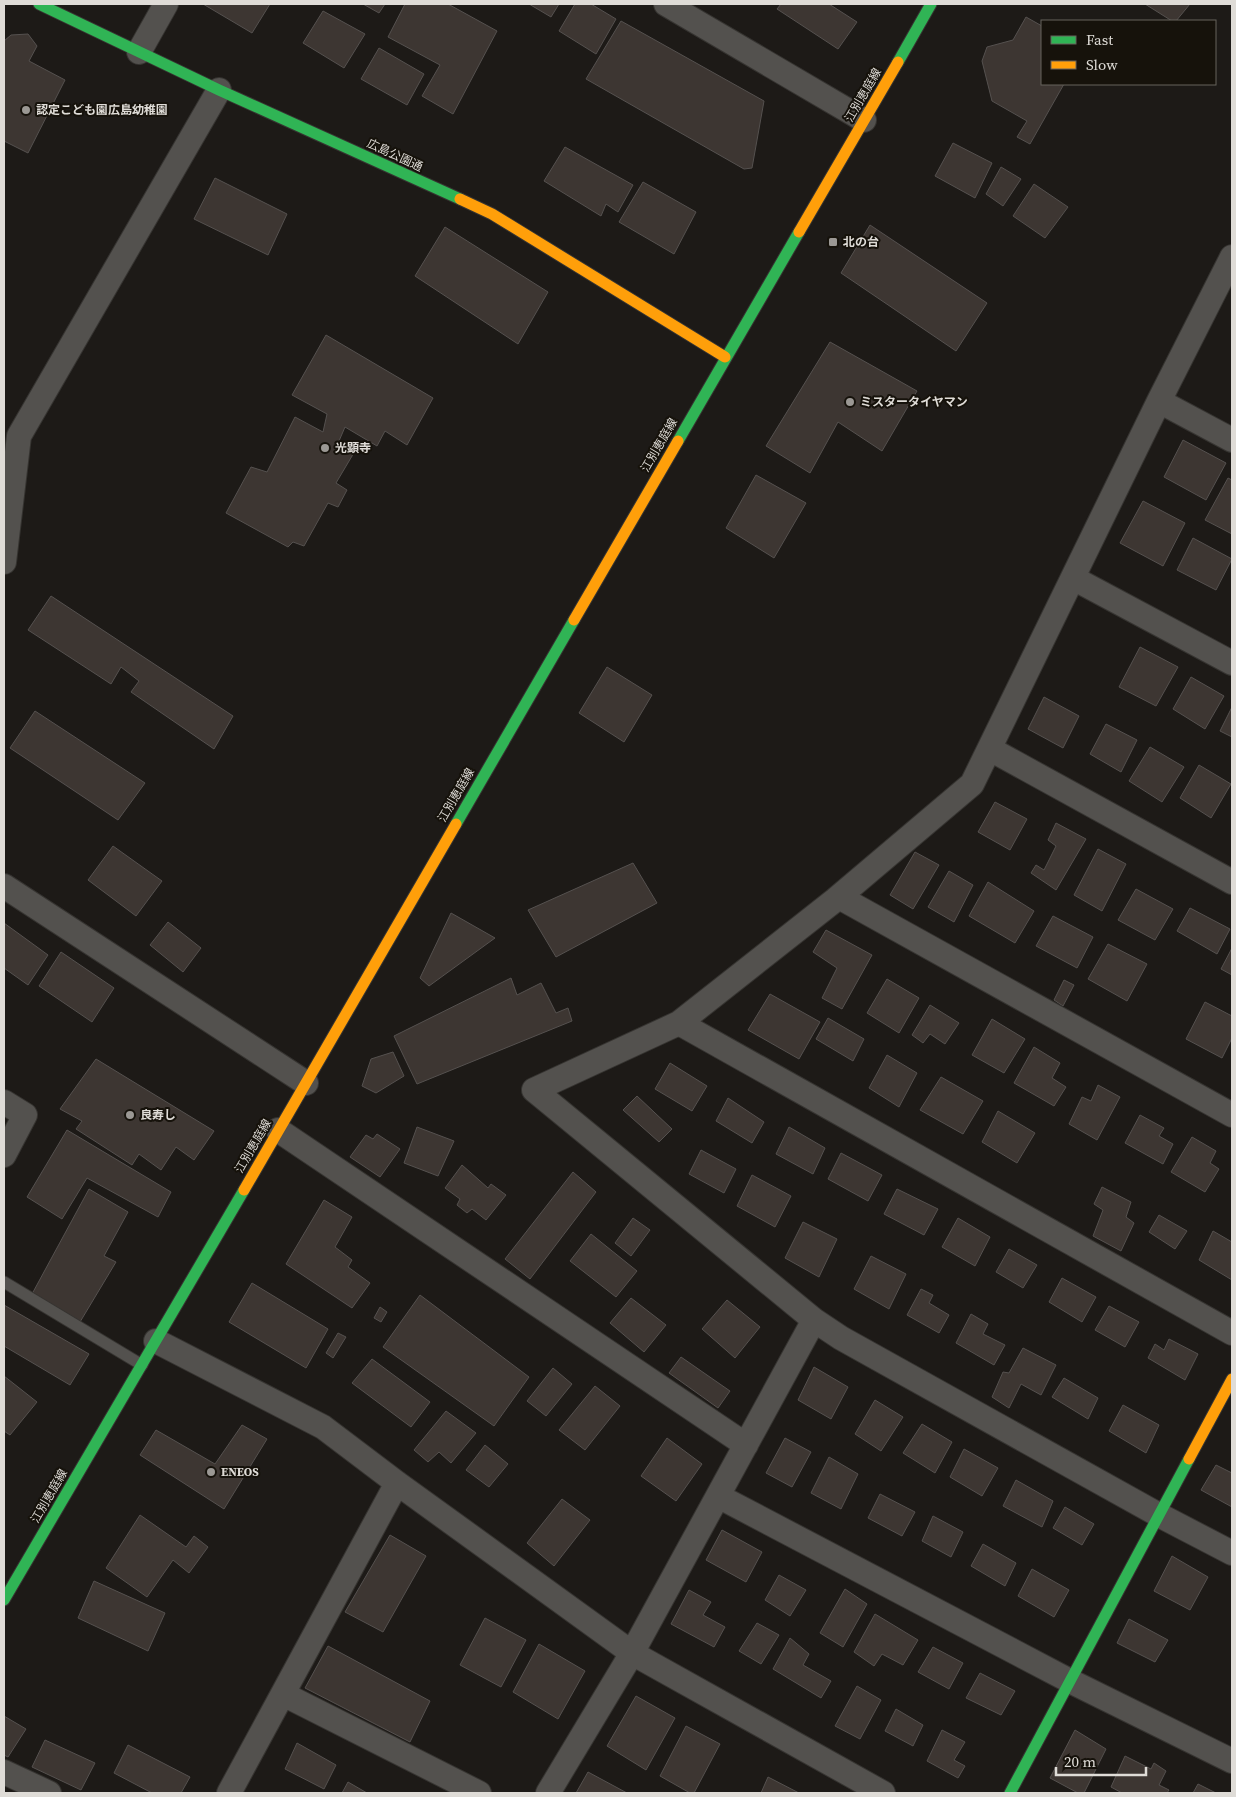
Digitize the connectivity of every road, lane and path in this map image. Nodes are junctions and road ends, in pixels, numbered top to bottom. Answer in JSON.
{"nodes":[{"id":1,"x":39,"y":4,"type":"edge"},
{"id":2,"x":166,"y":4,"type":"edge"},
{"id":3,"x":666,"y":4,"type":"edge"},
{"id":4,"x":931,"y":4,"type":"edge"},
{"id":5,"x":139,"y":52,"type":"junction"},
{"id":6,"x":219,"y":90,"type":"junction"},
{"id":7,"x":864,"y":120,"type":"junction"},
{"id":8,"x":1232,"y":257,"type":"edge"},
{"id":9,"x":725,"y":357,"type":"junction"},
{"id":10,"x":1159,"y":400,"type":"junction"},
{"id":11,"x":11,"y":432,"type":"edge"},
{"id":12,"x":1232,"y":440,"type":"edge"},
{"id":13,"x":4,"y":562,"type":"edge"},
{"id":14,"x":1073,"y":578,"type":"junction"},
{"id":15,"x":1232,"y":663,"type":"edge"},
{"id":16,"x":990,"y":749,"type":"junction"},
{"id":17,"x":1232,"y":882,"type":"edge"},
{"id":18,"x":4,"y":886,"type":"edge"},
{"id":19,"x":838,"y":897,"type":"junction"},
{"id":20,"x":679,"y":1023,"type":"junction"},
{"id":21,"x":306,"y":1083,"type":"junction"},
{"id":22,"x":4,"y":1102,"type":"edge"},
{"id":23,"x":1232,"y":1115,"type":"edge"},
{"id":24,"x":278,"y":1130,"type":"junction"},
{"id":25,"x":4,"y":1155,"type":"edge"},
{"id":26,"x":4,"y":1282,"type":"edge"},
{"id":27,"x":814,"y":1320,"type":"junction"},
{"id":28,"x":1232,"y":1332,"type":"edge"},
{"id":29,"x":156,"y":1341,"type":"junction"},
{"id":30,"x":142,"y":1365,"type":"junction"},
{"id":31,"x":1232,"y":1379,"type":"edge"},
{"id":32,"x":746,"y":1445,"type":"junction"},
{"id":33,"x":397,"y":1483,"type":"junction"},
{"id":34,"x":718,"y":1496,"type":"junction"},
{"id":35,"x":1159,"y":1515,"type":"junction"},
{"id":36,"x":1232,"y":1553,"type":"edge"},
{"id":37,"x":4,"y":1600,"type":"edge"},
{"id":38,"x":632,"y":1652,"type":"junction"},
{"id":39,"x":1070,"y":1681,"type":"junction"},
{"id":40,"x":283,"y":1694,"type":"junction"},
{"id":41,"x":1232,"y":1761,"type":"edge"},
{"id":42,"x":4,"y":1772,"type":"edge"},
{"id":43,"x":49,"y":1793,"type":"edge"},
{"id":44,"x":229,"y":1793,"type":"edge"},
{"id":45,"x":479,"y":1793,"type":"edge"},
{"id":46,"x":548,"y":1793,"type":"edge"},
{"id":47,"x":883,"y":1793,"type":"edge"},
{"id":48,"x":1010,"y":1793,"type":"edge"}],
"edges":[{"from":1,"to":5,"type":"main road","name":"広島公園通"},
{"from":2,"to":5,"type":"street"},
{"from":3,"to":7,"type":"street"},
{"from":4,"to":7,"type":"main road","name":"江別恵庭線"},
{"from":5,"to":6,"type":"main road","name":"広島公園通"},
{"from":6,"to":9,"type":"main road","name":"広島公園通"},
{"from":6,"to":11,"type":"street"},
{"from":7,"to":9,"type":"main road","name":"江別恵庭線"},
{"from":8,"to":10,"type":"street"},
{"from":9,"to":21,"type":"main road","name":"江別恵庭線"},
{"from":10,"to":12,"type":"street"},
{"from":10,"to":14,"type":"street"},
{"from":11,"to":13,"type":"street"},
{"from":14,"to":15,"type":"street"},
{"from":14,"to":16,"type":"street"},
{"from":16,"to":17,"type":"street"},
{"from":16,"to":19,"type":"street"},
{"from":18,"to":21,"type":"street"},
{"from":19,"to":20,"type":"street"},
{"from":19,"to":23,"type":"street"},
{"from":20,"to":27,"type":"street"},
{"from":20,"to":28,"type":"street"},
{"from":21,"to":24,"type":"main road","name":"江別恵庭線"},
{"from":22,"to":25,"type":"street"},
{"from":24,"to":29,"type":"main road","name":"江別恵庭線"},
{"from":24,"to":32,"type":"street"},
{"from":26,"to":30,"type":"lane"},
{"from":27,"to":32,"type":"street"},
{"from":27,"to":35,"type":"street"},
{"from":29,"to":30,"type":"main road","name":"江別恵庭線"},
{"from":29,"to":33,"type":"street"},
{"from":30,"to":37,"type":"main road","name":"江別恵庭線"},
{"from":31,"to":35,"type":"main road"},
{"from":32,"to":34,"type":"street"},
{"from":33,"to":38,"type":"street"},
{"from":33,"to":40,"type":"street"},
{"from":34,"to":38,"type":"street"},
{"from":34,"to":39,"type":"street"},
{"from":35,"to":36,"type":"street"},
{"from":35,"to":39,"type":"main road"},
{"from":38,"to":46,"type":"street"},
{"from":38,"to":47,"type":"street"},
{"from":39,"to":41,"type":"street"},
{"from":39,"to":48,"type":"main road"},
{"from":40,"to":44,"type":"street"},
{"from":40,"to":45,"type":"street"},
{"from":42,"to":43,"type":"street"}]}
